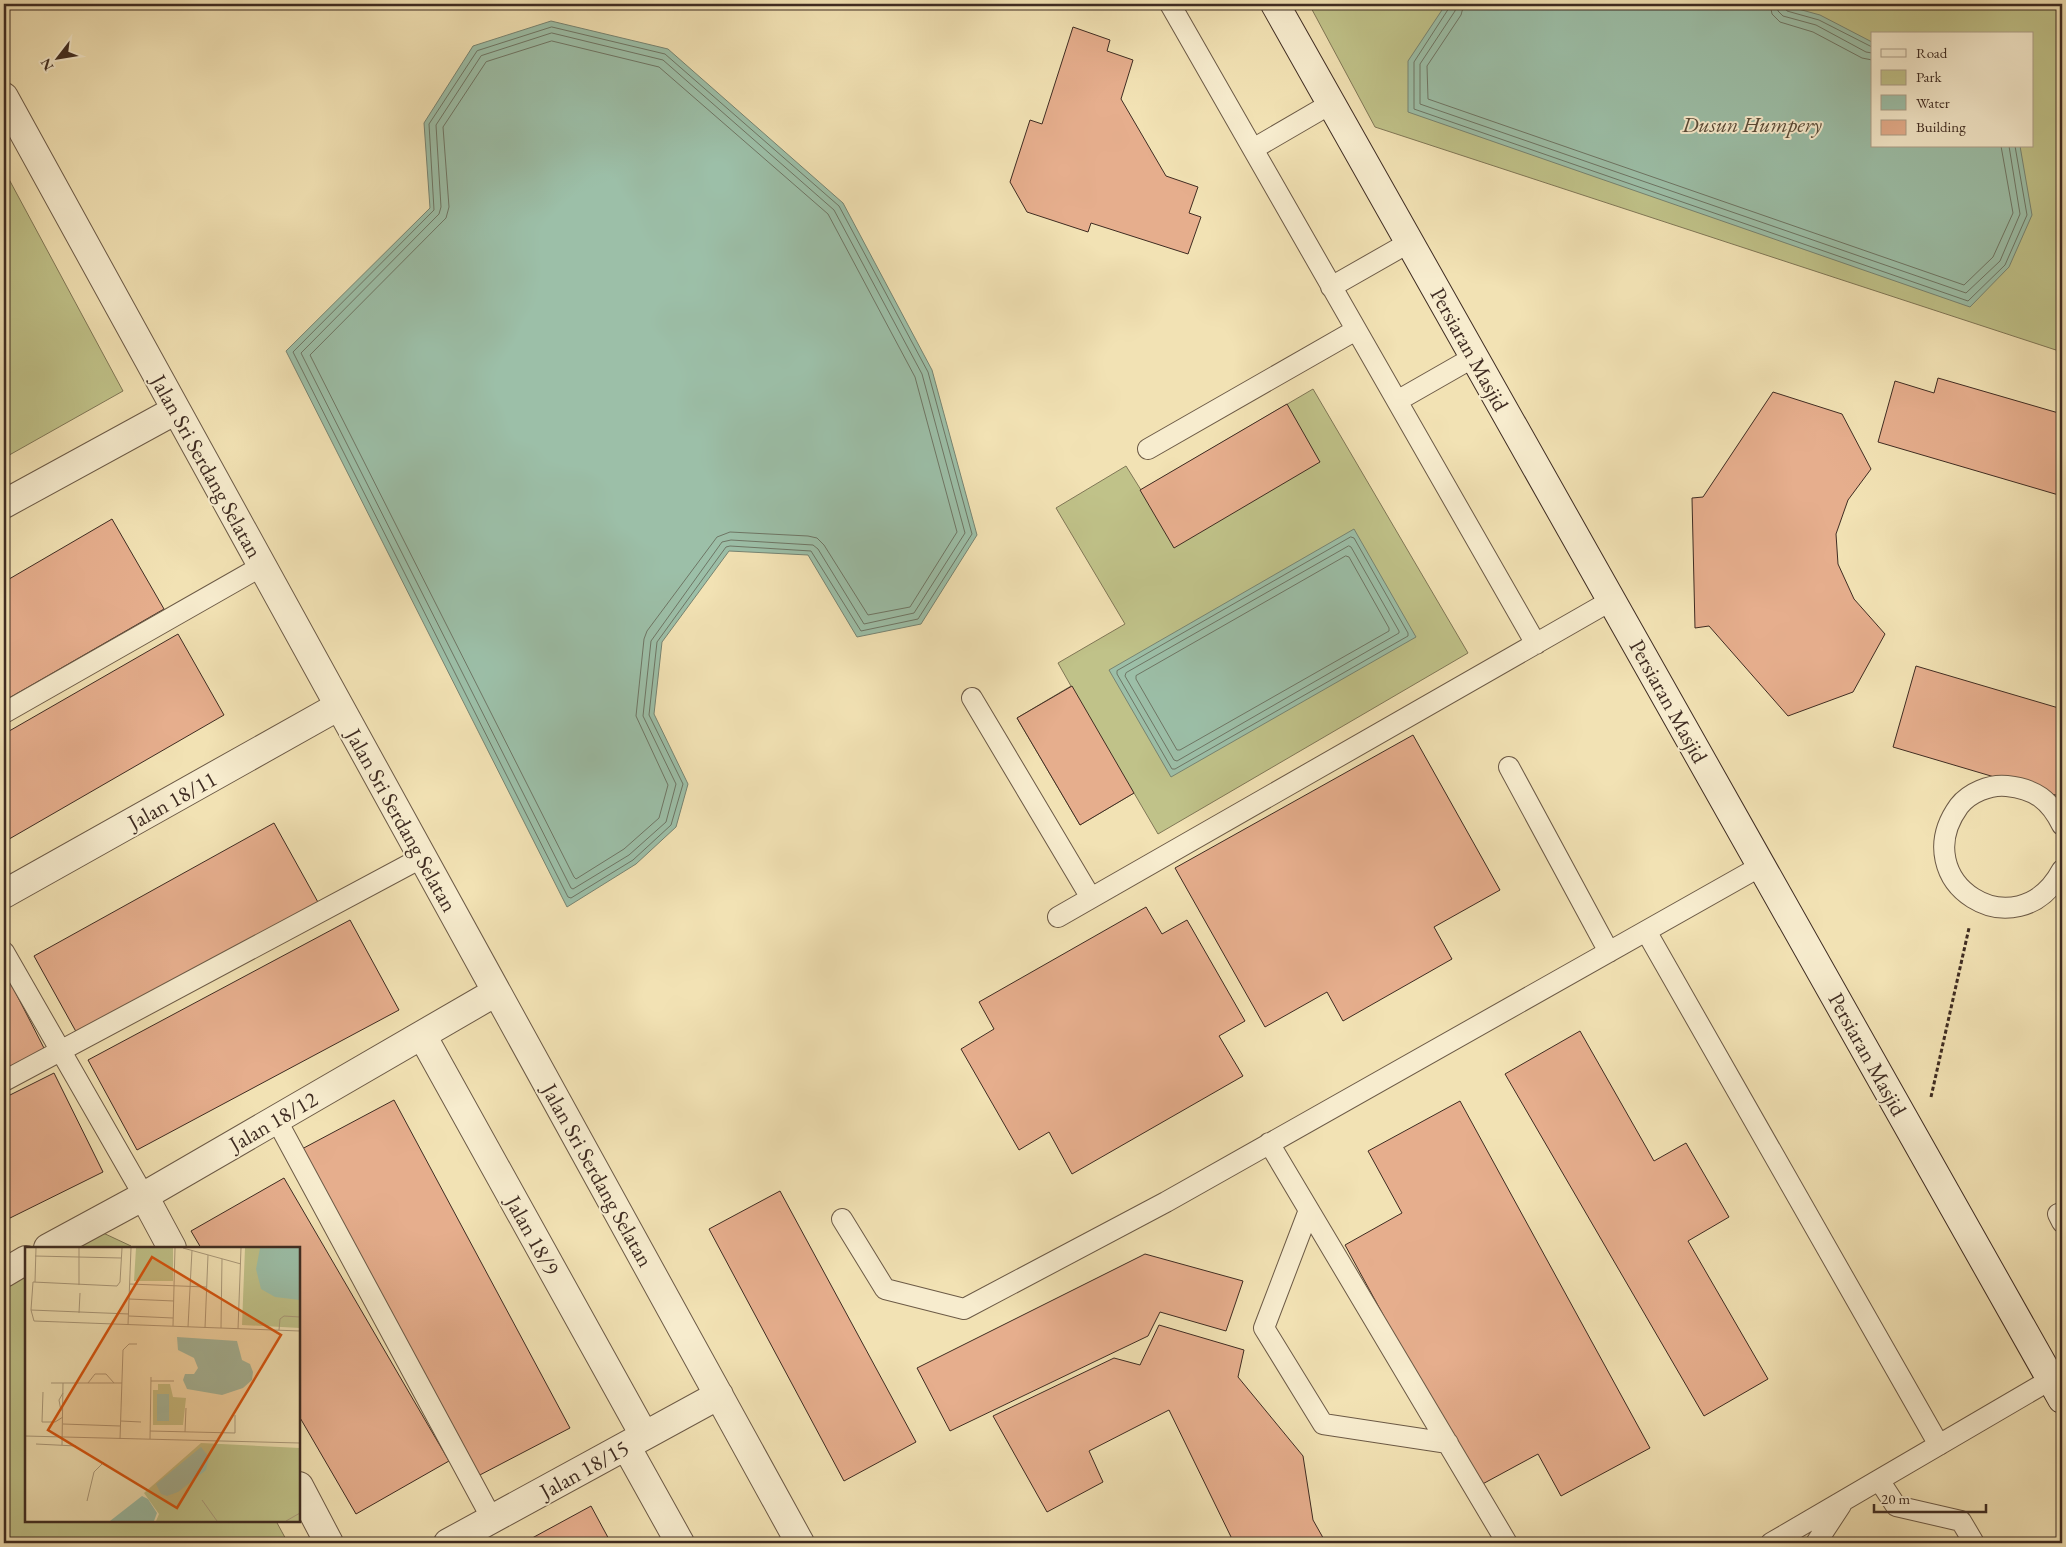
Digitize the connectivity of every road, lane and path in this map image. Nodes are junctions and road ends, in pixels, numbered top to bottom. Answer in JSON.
{"nodes":[{"id":1,"x":1170,"y":4,"type":"edge"},
{"id":2,"x":1275,"y":4,"type":"edge"},
{"id":3,"x":4,"y":97,"type":"edge"},
{"id":4,"x":1332,"y":103,"type":"junction"},
{"id":5,"x":1253,"y":149,"type":"junction"},
{"id":6,"x":1410,"y":242,"type":"junction"},
{"id":7,"x":1331,"y":287,"type":"junction"},
{"id":8,"x":1356,"y":330,"type":"junction"},
{"id":9,"x":1474,"y":357,"type":"junction"},
{"id":10,"x":1397,"y":401,"type":"junction"},
{"id":11,"x":176,"y":410,"type":"junction"},
{"id":12,"x":1148,"y":449,"type":"dead end"},
{"id":13,"x":4,"y":504,"type":"edge"},
{"id":14,"x":262,"y":566,"type":"junction"},
{"id":15,"x":1612,"y":600,"type":"junction"},
{"id":16,"x":1536,"y":644,"type":"junction"},
{"id":17,"x":972,"y":698,"type":"dead end"},
{"id":18,"x":339,"y":706,"type":"junction"},
{"id":19,"x":4,"y":713,"type":"edge"},
{"id":20,"x":1509,"y":767,"type":"dead end"},
{"id":21,"x":2062,"y":825,"type":"edge"},
{"id":22,"x":423,"y":858,"type":"junction"},
{"id":23,"x":1761,"y":866,"type":"junction"},
{"id":24,"x":2060,"y":880,"type":"edge"},
{"id":25,"x":4,"y":894,"type":"edge"},
{"id":26,"x":1091,"y":898,"type":"junction"},
{"id":27,"x":1975,"y":900,"type":"junction"},
{"id":28,"x":1058,"y":917,"type":"dead end"},
{"id":29,"x":1646,"y":931,"type":"junction"},
{"id":30,"x":4,"y":952,"type":"edge"},
{"id":31,"x":1609,"y":952,"type":"junction"},
{"id":32,"x":496,"y":992,"type":"junction"},
{"id":33,"x":422,"y":1035,"type":"junction"},
{"id":34,"x":60,"y":1051,"type":"junction"},
{"id":35,"x":4,"y":1081,"type":"edge"},
{"id":36,"x":276,"y":1119,"type":"junction"},
{"id":37,"x":1269,"y":1143,"type":"junction"},
{"id":38,"x":1920,"y":1147,"type":"junction"},
{"id":39,"x":144,"y":1196,"type":"junction"},
{"id":40,"x":1309,"y":1210,"type":"junction"},
{"id":41,"x":842,"y":1219,"type":"dead end"},
{"id":42,"x":50,"y":1247,"type":"edge"},
{"id":43,"x":171,"y":1247,"type":"edge"},
{"id":44,"x":25,"y":1261,"type":"edge"},
{"id":45,"x":4,"y":1273,"type":"edge"},
{"id":46,"x":2058,"y":1384,"type":"edge"},
{"id":47,"x":719,"y":1395,"type":"junction"},
{"id":48,"x":635,"y":1441,"type":"junction"},
{"id":49,"x":1448,"y":1443,"type":"junction"},
{"id":50,"x":1939,"y":1445,"type":"junction"},
{"id":51,"x":1878,"y":1480,"type":"junction"},
{"id":52,"x":300,"y":1488,"type":"edge"},
{"id":53,"x":1843,"y":1501,"type":"junction"},
{"id":54,"x":492,"y":1519,"type":"junction"},
{"id":55,"x":329,"y":1543,"type":"edge"},
{"id":56,"x":448,"y":1543,"type":"edge"},
{"id":57,"x":680,"y":1543,"type":"edge"},
{"id":58,"x":800,"y":1543,"type":"edge"},
{"id":59,"x":1507,"y":1543,"type":"edge"},
{"id":60,"x":1771,"y":1543,"type":"edge"},
{"id":61,"x":1816,"y":1543,"type":"edge"},
{"id":62,"x":1974,"y":1543,"type":"edge"}],
"edges":[{"from":1,"to":5,"type":"lane"},
{"from":2,"to":4,"type":"street","name":"Persiaran Masjid"},
{"from":3,"to":11,"type":"street","name":"Jalan Sri Serdang Selatan"},
{"from":4,"to":5,"type":"lane"},
{"from":4,"to":6,"type":"street","name":"Persiaran Masjid"},
{"from":5,"to":7,"type":"lane"},
{"from":6,"to":7,"type":"lane"},
{"from":6,"to":9,"type":"street","name":"Persiaran Masjid"},
{"from":7,"to":8,"type":"lane"},
{"from":8,"to":10,"type":"lane"},
{"from":8,"to":12,"type":"lane"},
{"from":9,"to":10,"type":"lane"},
{"from":9,"to":15,"type":"street","name":"Persiaran Masjid"},
{"from":10,"to":16,"type":"lane"},
{"from":11,"to":13,"type":"street"},
{"from":11,"to":14,"type":"street","name":"Jalan Sri Serdang Selatan"},
{"from":14,"to":18,"type":"street","name":"Jalan Sri Serdang Selatan"},
{"from":14,"to":19,"type":"lane"},
{"from":15,"to":16,"type":"lane"},
{"from":15,"to":23,"type":"street","name":"Persiaran Masjid"},
{"from":16,"to":26,"type":"lane"},
{"from":17,"to":26,"type":"lane"},
{"from":18,"to":22,"type":"street","name":"Jalan Sri Serdang Selatan"},
{"from":18,"to":25,"type":"street","name":"Jalan 18/11"},
{"from":20,"to":31,"type":"lane"},
{"from":21,"to":27,"type":"lane"},
{"from":22,"to":32,"type":"street","name":"Jalan Sri Serdang Selatan"},
{"from":22,"to":34,"type":"lane"},
{"from":23,"to":29,"type":"lane"},
{"from":23,"to":38,"type":"street","name":"Persiaran Masjid"},
{"from":24,"to":27,"type":"lane"},
{"from":26,"to":28,"type":"lane"},
{"from":27,"to":38,"type":"path"},
{"from":29,"to":31,"type":"lane"},
{"from":29,"to":50,"type":"lane"},
{"from":30,"to":34,"type":"lane"},
{"from":31,"to":37,"type":"lane"},
{"from":32,"to":33,"type":"street","name":"Jalan 18/12"},
{"from":32,"to":47,"type":"street","name":"Jalan Sri Serdang Selatan"},
{"from":33,"to":36,"type":"street","name":"Jalan 18/12"},
{"from":33,"to":48,"type":"street","name":"Jalan 18/9"},
{"from":34,"to":35,"type":"lane"},
{"from":34,"to":39,"type":"lane"},
{"from":36,"to":39,"type":"street","name":"Jalan 18/12"},
{"from":36,"to":54,"type":"lane"},
{"from":37,"to":40,"type":"lane"},
{"from":37,"to":41,"type":"lane"},
{"from":38,"to":46,"type":"street","name":"Persiaran Masjid"},
{"from":39,"to":42,"type":"street","name":"Jalan 18/12"},
{"from":39,"to":43,"type":"street"},
{"from":40,"to":49,"type":"lane"},
{"from":40,"to":49,"type":"lane"},
{"from":44,"to":45,"type":"street"},
{"from":46,"to":50,"type":"lane"},
{"from":47,"to":48,"type":"street","name":"Jalan 18/15"},
{"from":47,"to":58,"type":"street","name":"Jalan Sri Serdang Selatan"},
{"from":48,"to":54,"type":"street","name":"Jalan 18/15"},
{"from":48,"to":57,"type":"street","name":"Jalan 18/9"},
{"from":49,"to":59,"type":"lane"},
{"from":50,"to":51,"type":"lane"},
{"from":51,"to":53,"type":"lane"},
{"from":51,"to":62,"type":"lane"},
{"from":52,"to":55,"type":"street"},
{"from":53,"to":60,"type":"lane"},
{"from":53,"to":61,"type":"lane"},
{"from":54,"to":56,"type":"street","name":"Jalan 18/15"}]}
